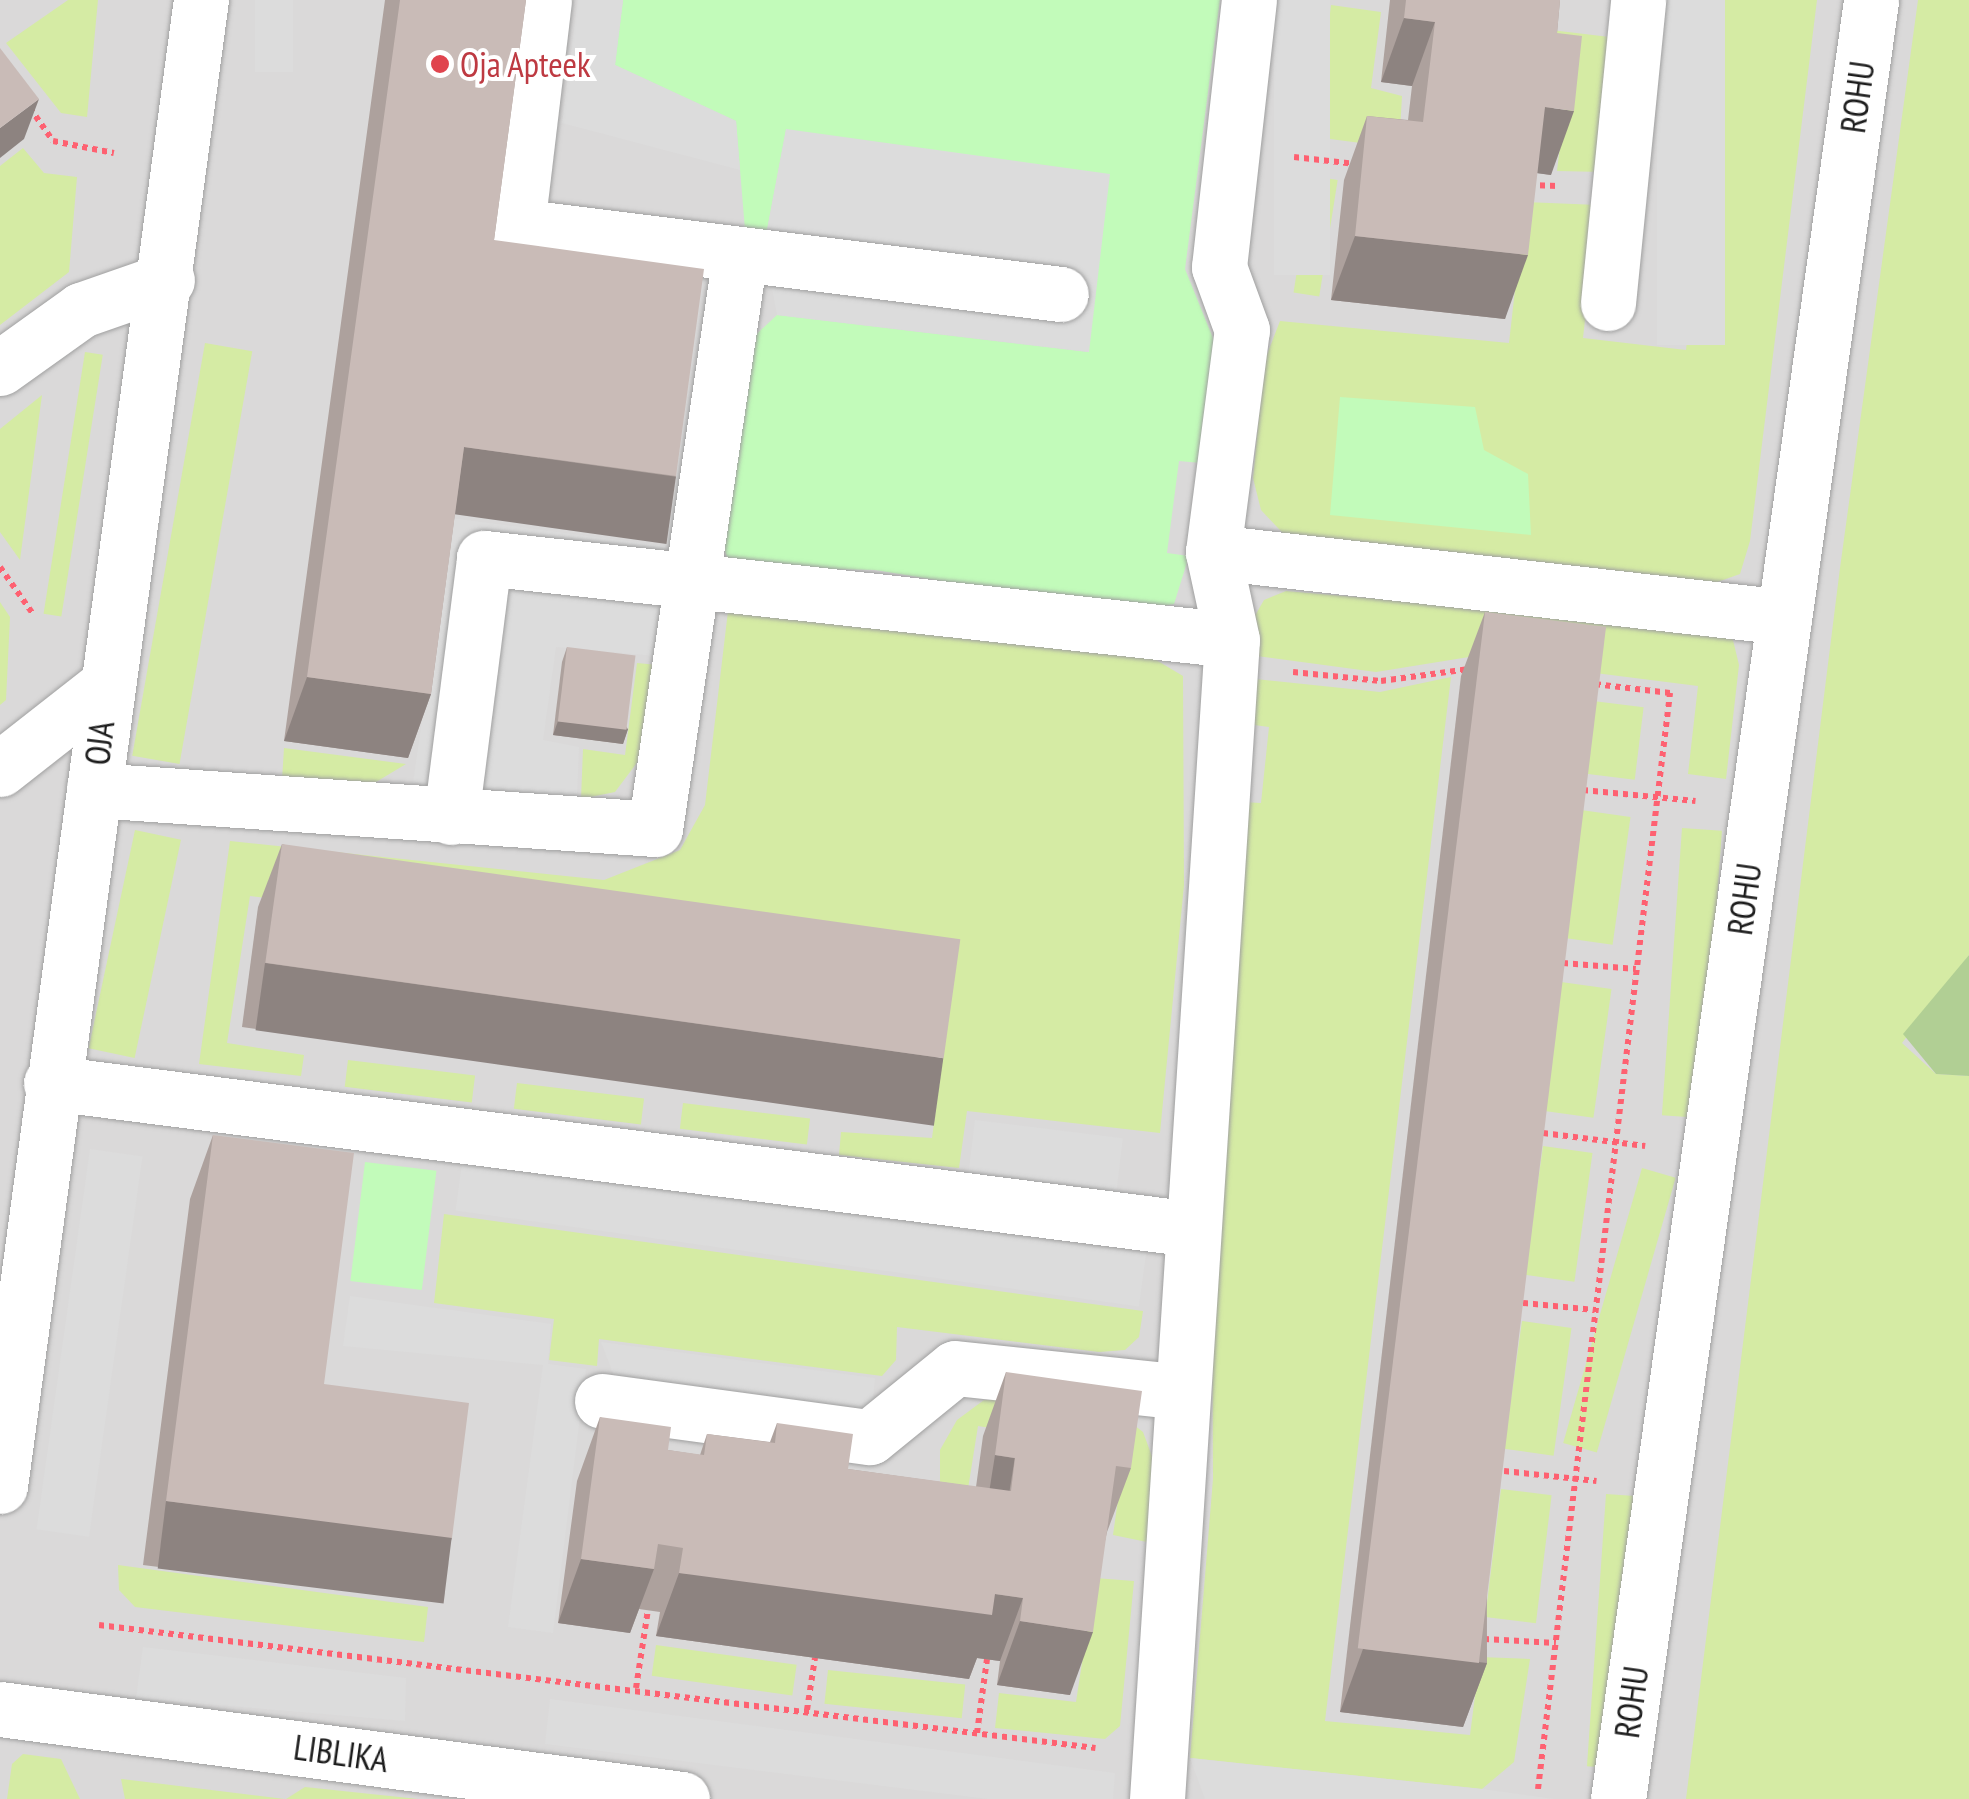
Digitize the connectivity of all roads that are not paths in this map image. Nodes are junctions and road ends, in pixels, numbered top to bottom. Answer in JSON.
{"nodes":[{"id":1,"x":201,"y":0,"type":"edge"},
{"id":2,"x":544,"y":0,"type":"edge"},
{"id":3,"x":1249,"y":0,"type":"edge"},
{"id":4,"x":1638,"y":0,"type":"edge"},
{"id":5,"x":1871,"y":0,"type":"edge"},
{"id":6,"x":740,"y":255,"type":"junction"},
{"id":7,"x":167,"y":280,"type":"junction"},
{"id":8,"x":1062,"y":294,"type":"dead end"},
{"id":9,"x":1608,"y":303,"type":"dead end"},
{"id":10,"x":0,"y":368,"type":"edge"},
{"id":11,"x":1213,"y":552,"type":"junction"},
{"id":12,"x":692,"y":581,"type":"junction"},
{"id":13,"x":1784,"y":617,"type":"junction"},
{"id":14,"x":1231,"y":652,"type":"junction"},
{"id":15,"x":106,"y":686,"type":"junction"},
{"id":16,"x":0,"y":769,"type":"edge"},
{"id":17,"x":94,"y":790,"type":"junction"},
{"id":18,"x":451,"y":818,"type":"junction"},
{"id":19,"x":52,"y":1083,"type":"junction"},
{"id":20,"x":1194,"y":1229,"type":"junction"},
{"id":21,"x":1183,"y":1392,"type":"junction"},
{"id":22,"x":602,"y":1402,"type":"dead end"},
{"id":23,"x":0,"y":1486,"type":"edge"},
{"id":24,"x":0,"y":1709,"type":"edge"},
{"id":25,"x":1158,"y":1778,"type":"edge"},
{"id":26,"x":682,"y":1799,"type":"edge"},
{"id":27,"x":1618,"y":1799,"type":"edge"}],
"edges":[{"from":1,"to":7,"type":"street","name":"OJA"},
{"from":2,"to":6,"type":"street"},
{"from":3,"to":11,"type":"street"},
{"from":4,"to":9,"type":"street"},
{"from":5,"to":13,"type":"street","name":"ROHU"},
{"from":6,"to":8,"type":"street"},
{"from":6,"to":12,"type":"street"},
{"from":7,"to":10,"type":"street"},
{"from":7,"to":15,"type":"street","name":"OJA"},
{"from":11,"to":13,"type":"street"},
{"from":11,"to":14,"type":"street"},
{"from":12,"to":14,"type":"street"},
{"from":12,"to":18,"type":"street"},
{"from":12,"to":18,"type":"street"},
{"from":13,"to":27,"type":"street","name":"ROHU"},
{"from":14,"to":20,"type":"street"},
{"from":15,"to":16,"type":"street"},
{"from":15,"to":17,"type":"street","name":"OJA"},
{"from":17,"to":18,"type":"street"},
{"from":17,"to":19,"type":"street","name":"OJA"},
{"from":19,"to":20,"type":"street"},
{"from":19,"to":23,"type":"street","name":"OJA"},
{"from":20,"to":21,"type":"street"},
{"from":21,"to":22,"type":"street"},
{"from":21,"to":25,"type":"street"},
{"from":24,"to":26,"type":"street","name":"LIBLIKA"}]}
